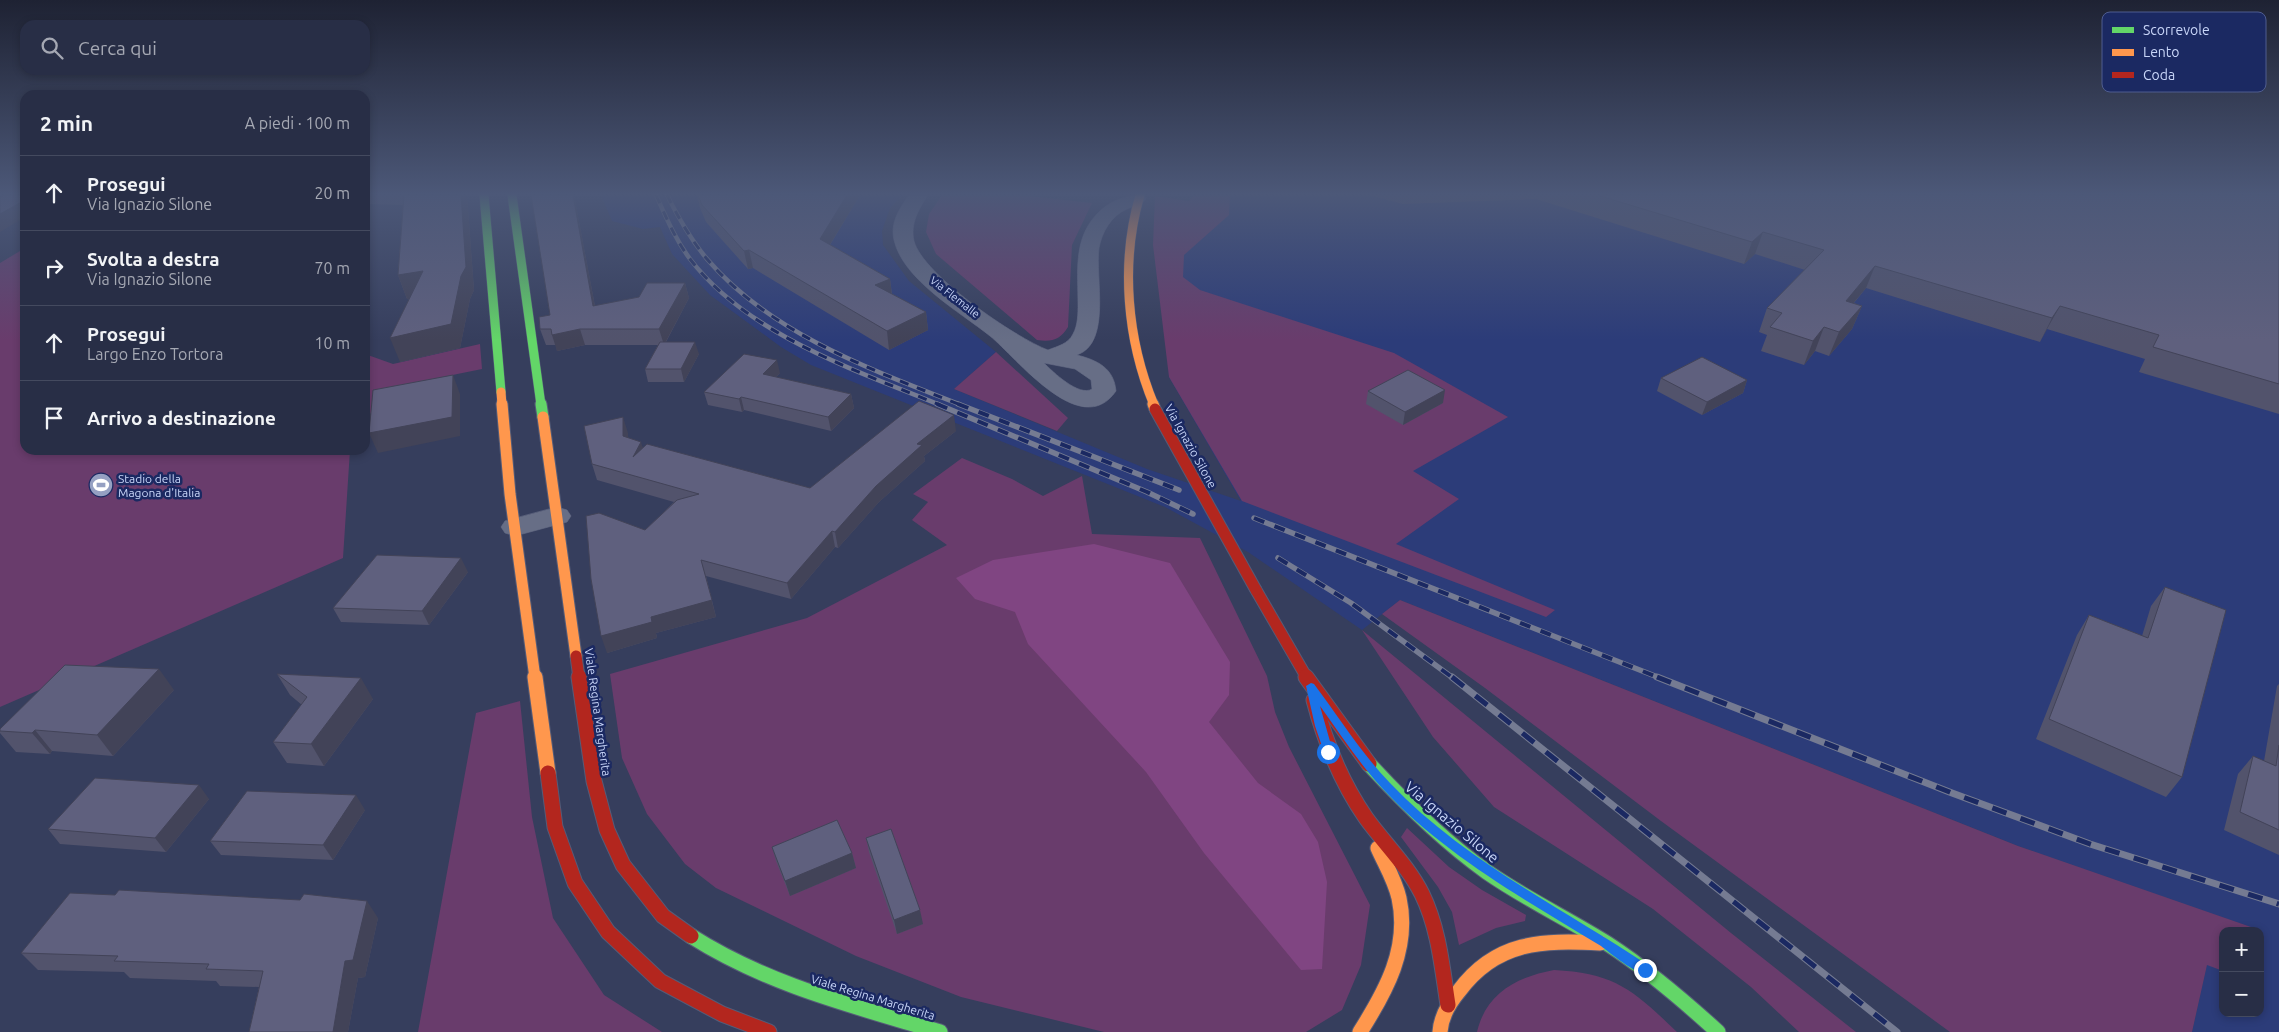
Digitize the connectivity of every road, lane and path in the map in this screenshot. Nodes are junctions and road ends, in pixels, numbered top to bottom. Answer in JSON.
{"nodes":[{"id":1,"x":488,"y":243,"type":"edge"},
{"id":2,"x":519,"y":243,"type":"edge"},
{"id":3,"x":906,"y":243,"type":"edge"},
{"id":4,"x":1089,"y":243,"type":"edge"},
{"id":5,"x":1132,"y":243,"type":"edge"},
{"id":6,"x":1008,"y":340,"type":"junction"},
{"id":7,"x":1051,"y":357,"type":"junction"},
{"id":8,"x":557,"y":516,"type":"junction"},
{"id":9,"x":515,"y":528,"type":"junction"},
{"id":10,"x":1311,"y":686,"type":"junction"},
{"id":11,"x":1368,"y":821,"type":"junction"},
{"id":12,"x":1607,"y":944,"type":"junction"},
{"id":13,"x":1448,"y":1005,"type":"junction"},
{"id":14,"x":1440,"y":1029,"type":"edge"},
{"id":15,"x":769,"y":1032,"type":"edge"},
{"id":16,"x":940,"y":1032,"type":"edge"},
{"id":17,"x":1360,"y":1032,"type":"edge"},
{"id":18,"x":1428,"y":1032,"type":"edge"},
{"id":19,"x":1718,"y":1032,"type":"edge"}],
"edges":[{"from":1,"to":9,"type":"street"},
{"from":2,"to":8,"type":"street","name":"Viale Regina Margherita"},
{"from":3,"to":6,"type":"street","name":"Via Flemalle"},
{"from":4,"to":7,"type":"street"},
{"from":5,"to":10,"type":"street","name":"Via Ignazio Silone","bridge":true},
{"from":6,"to":7,"type":"street","name":"Via Flemalle"},
{"from":6,"to":7,"type":"street","name":"Via Flemalle"},
{"from":8,"to":9,"type":"street"},
{"from":8,"to":16,"type":"street","name":"Viale Regina Margherita"},
{"from":9,"to":15,"type":"street"},
{"from":10,"to":11,"type":"street","name":"Via Ignazio Silone"},
{"from":10,"to":12,"type":"street","name":"Via Ignazio Silone"},
{"from":11,"to":13,"type":"street","name":"Via Ignazio Silone"},
{"from":11,"to":17,"type":"street"},
{"from":12,"to":13,"type":"street"},
{"from":12,"to":19,"type":"street","name":"Via Ignazio Silone"},
{"from":13,"to":14,"type":"street"},
{"from":14,"to":18,"type":"street"}]}
